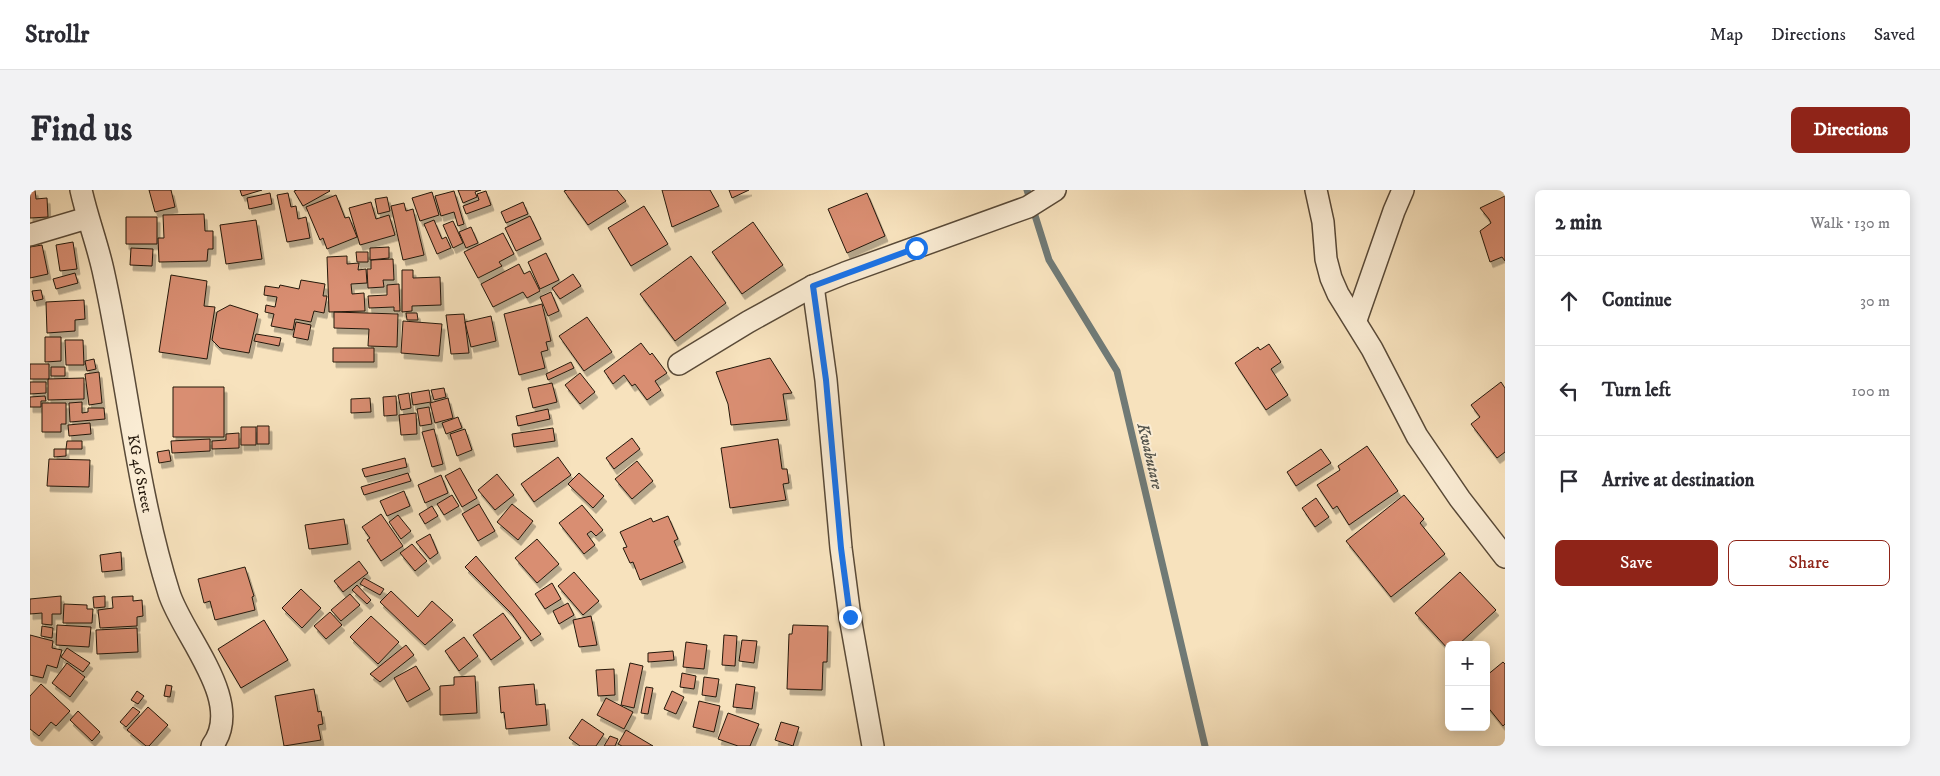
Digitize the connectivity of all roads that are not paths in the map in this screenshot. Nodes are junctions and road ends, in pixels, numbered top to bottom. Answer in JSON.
{"nodes":[{"id":1,"x":81,"y":190,"type":"edge"},
{"id":2,"x":1055,"y":190,"type":"edge"},
{"id":3,"x":1316,"y":190,"type":"edge"},
{"id":4,"x":1403,"y":190,"type":"edge"},
{"id":5,"x":87,"y":218,"type":"junction"},
{"id":6,"x":30,"y":235,"type":"edge"},
{"id":7,"x":813,"y":286,"type":"junction"},
{"id":8,"x":1356,"y":320,"type":"junction"},
{"id":9,"x":679,"y":364,"type":"dead end"},
{"id":10,"x":1505,"y":557,"type":"edge"},
{"id":11,"x":212,"y":746,"type":"edge"},
{"id":12,"x":872,"y":746,"type":"edge"}],
"edges":[{"from":1,"to":5,"type":"street","name":"KG 46 Street"},
{"from":2,"to":7,"type":"street"},
{"from":3,"to":8,"type":"street"},
{"from":4,"to":8,"type":"street"},
{"from":5,"to":6,"type":"street"},
{"from":5,"to":11,"type":"street","name":"KG 46 Street"},
{"from":7,"to":9,"type":"street"},
{"from":7,"to":12,"type":"street"},
{"from":8,"to":10,"type":"street"}]}
